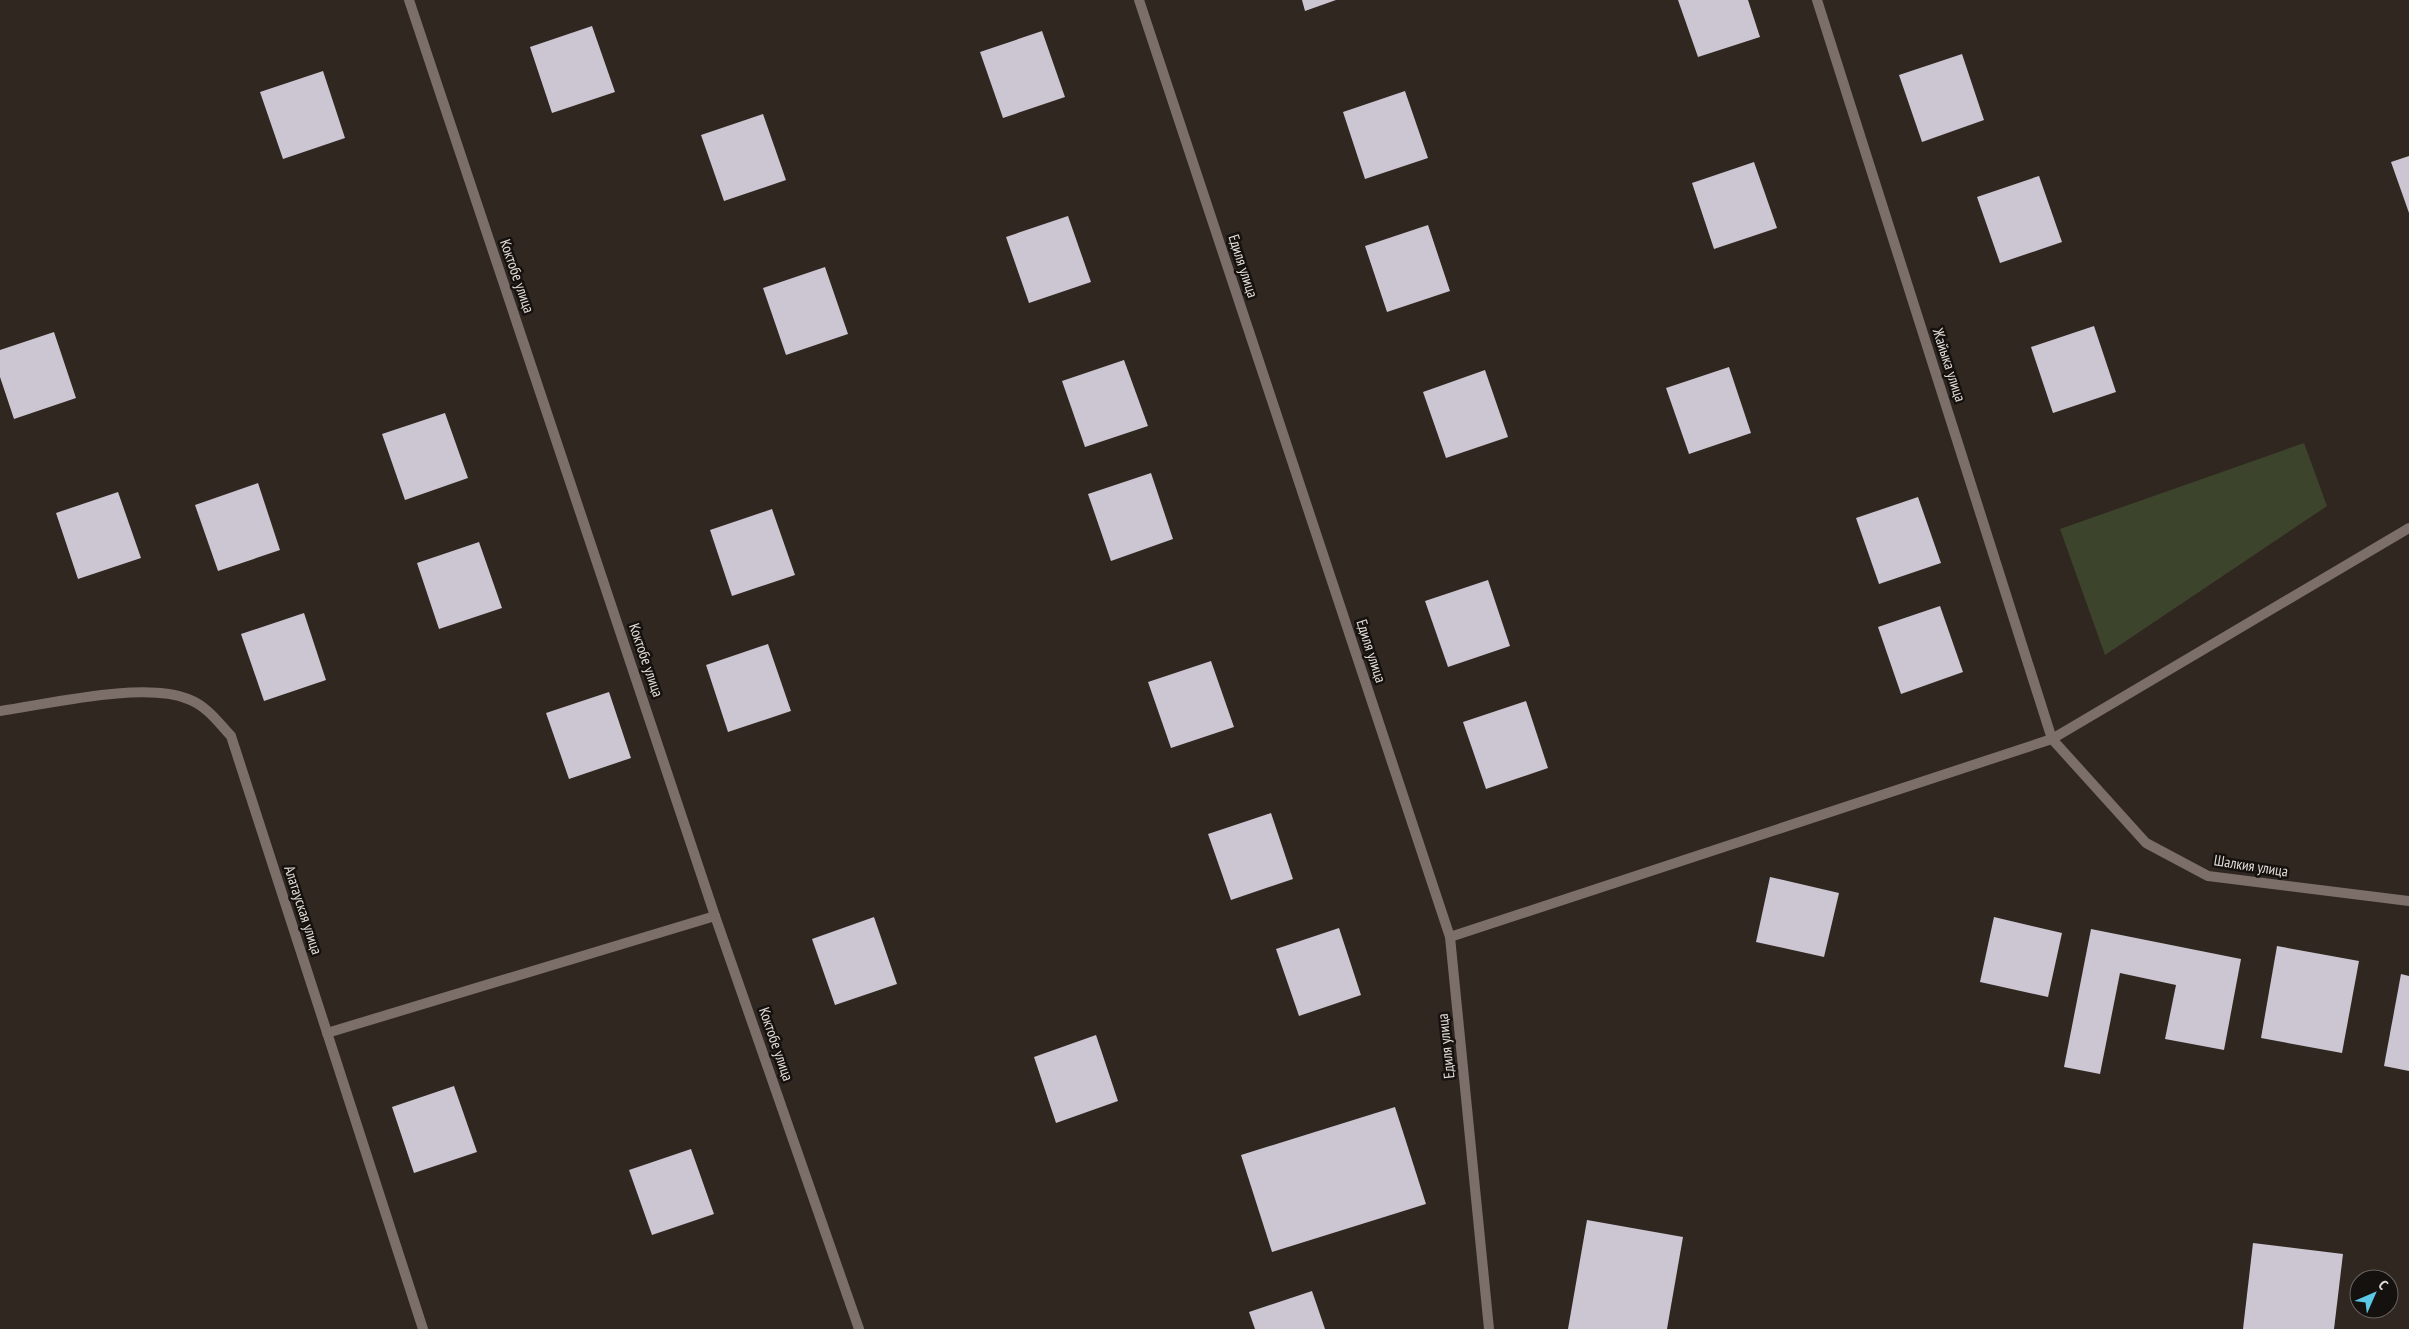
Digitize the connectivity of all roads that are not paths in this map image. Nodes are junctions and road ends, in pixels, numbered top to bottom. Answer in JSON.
{"nodes":[{"id":1,"x":409,"y":0,"type":"edge"},
{"id":2,"x":1140,"y":0,"type":"edge"},
{"id":3,"x":1817,"y":0,"type":"edge"},
{"id":4,"x":2409,"y":528,"type":"edge"},
{"id":5,"x":0,"y":711,"type":"edge"},
{"id":6,"x":2052,"y":739,"type":"junction"},
{"id":7,"x":2409,"y":901,"type":"edge"},
{"id":8,"x":715,"y":916,"type":"junction"},
{"id":9,"x":1450,"y":937,"type":"junction"},
{"id":10,"x":327,"y":1033,"type":"junction"},
{"id":11,"x":423,"y":1329,"type":"edge"},
{"id":12,"x":859,"y":1329,"type":"edge"},
{"id":13,"x":1488,"y":1329,"type":"edge"}],
"edges":[{"from":1,"to":8,"type":"street","name":"Коктобе улица"},
{"from":2,"to":9,"type":"street","name":"Едиля улица"},
{"from":3,"to":6,"type":"street","name":"Жайыка улица"},
{"from":4,"to":6,"type":"street"},
{"from":5,"to":10,"type":"street","name":"Алатауская улица"},
{"from":6,"to":7,"type":"street","name":"Шалкия улица"},
{"from":6,"to":9,"type":"street"},
{"from":8,"to":10,"type":"street"},
{"from":8,"to":12,"type":"street","name":"Коктобе улица"},
{"from":9,"to":13,"type":"street","name":"Едиля улица"},
{"from":10,"to":11,"type":"street","name":"Алатауская улица"}]}
